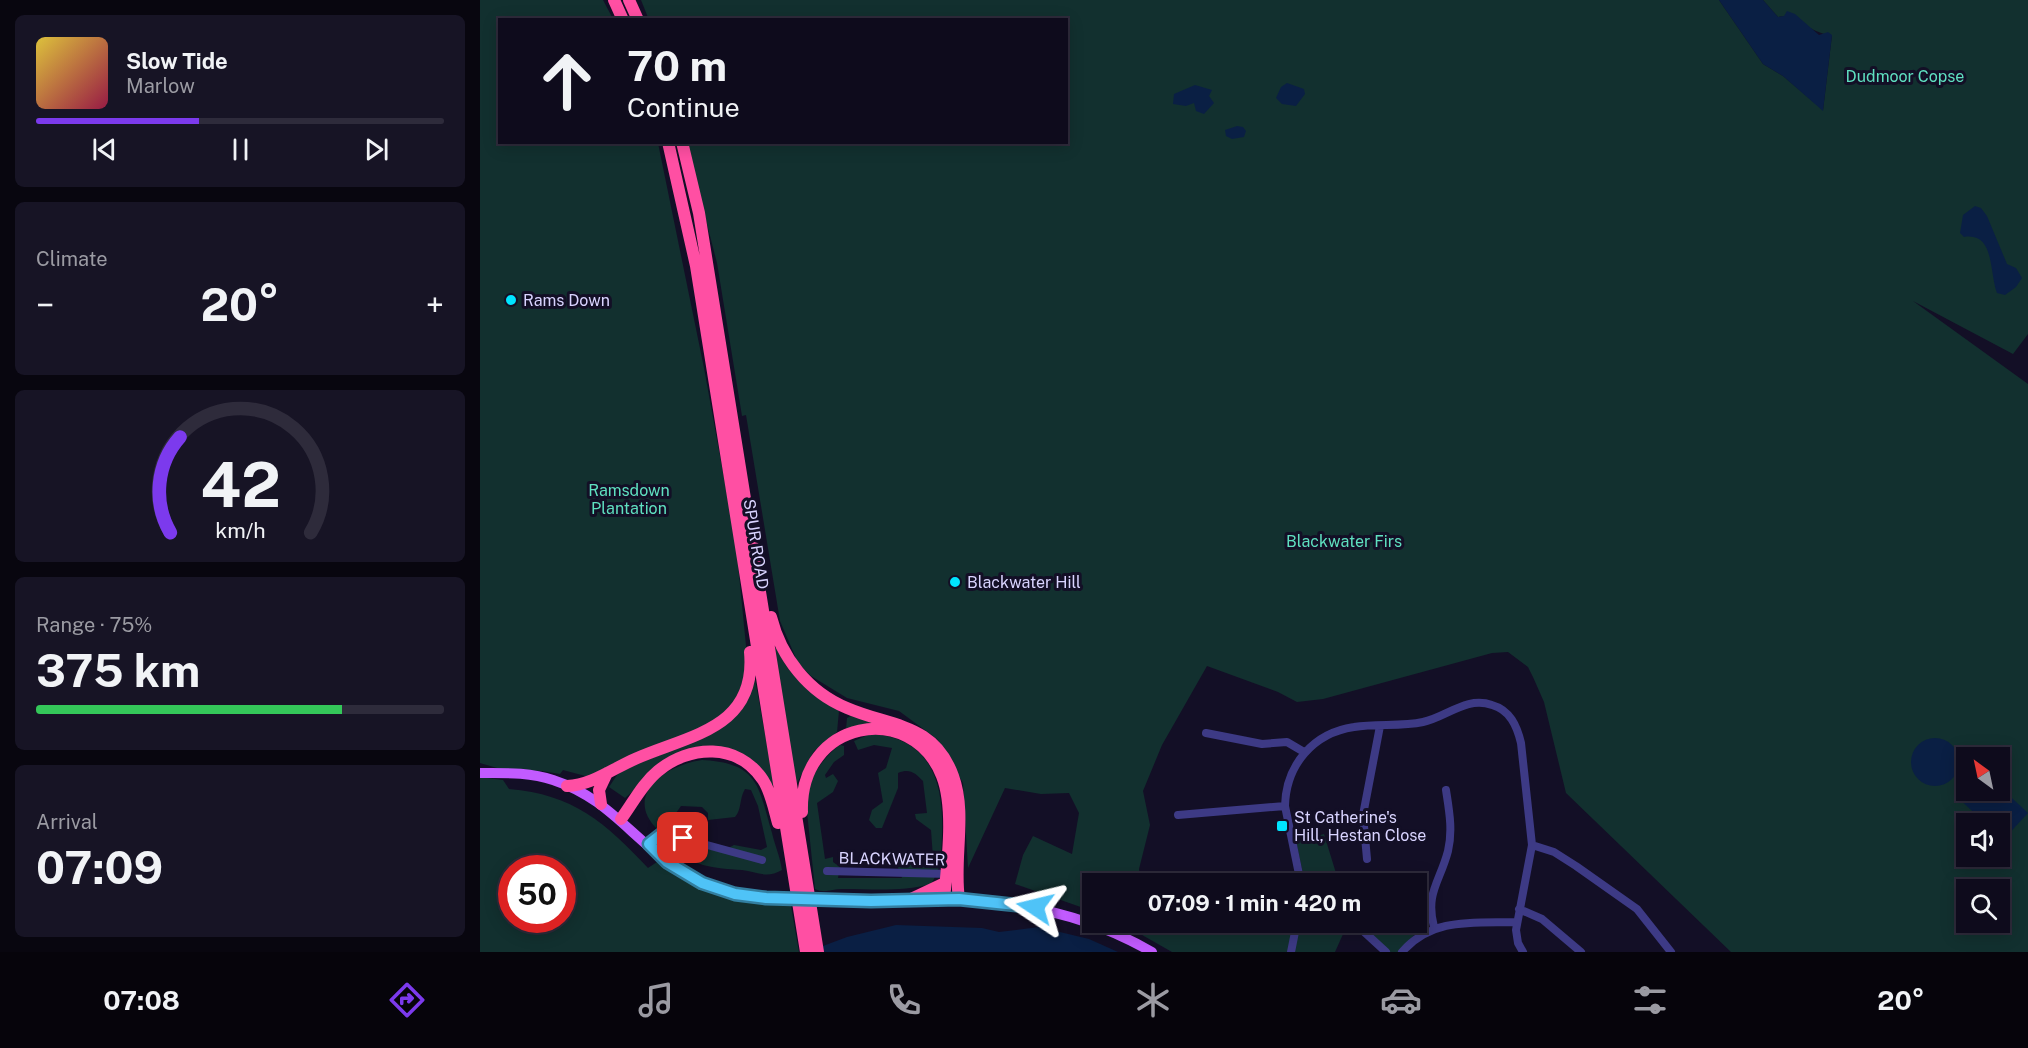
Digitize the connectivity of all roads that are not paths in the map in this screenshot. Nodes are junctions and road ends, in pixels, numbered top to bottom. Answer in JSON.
{"nodes":[{"id":1,"x":614,"y":0,"type":"edge"},
{"id":2,"x":628,"y":0,"type":"edge"},
{"id":3,"x":622,"y":18,"type":"edge"},
{"id":4,"x":637,"y":18,"type":"edge"},
{"id":5,"x":668,"y":144,"type":"edge"},
{"id":6,"x":682,"y":144,"type":"edge"},
{"id":7,"x":758,"y":579,"type":"junction"},
{"id":8,"x":747,"y":590,"type":"junction"},
{"id":9,"x":1380,"y":726,"type":"junction"},
{"id":10,"x":1206,"y":733,"type":"dead end"},
{"id":11,"x":1304,"y":752,"type":"junction"},
{"id":12,"x":480,"y":773,"type":"edge"},
{"id":13,"x":608,"y":773,"type":"junction"},
{"id":14,"x":567,"y":786,"type":"junction"},
{"id":15,"x":1446,"y":790,"type":"dead end"},
{"id":16,"x":601,"y":804,"type":"junction"},
{"id":17,"x":1285,"y":806,"type":"junction"},
{"id":18,"x":1178,"y":815,"type":"dead end"},
{"id":19,"x":621,"y":819,"type":"junction"},
{"id":20,"x":649,"y":844,"type":"junction"},
{"id":21,"x":1532,"y":846,"type":"junction"},
{"id":22,"x":802,"y":855,"type":"junction"},
{"id":23,"x":1367,"y":859,"type":"dead end"},
{"id":24,"x":762,"y":860,"type":"dead end"},
{"id":25,"x":792,"y":865,"type":"junction"},
{"id":26,"x":827,"y":871,"type":"dead end"},
{"id":27,"x":1300,"y":873,"type":"edge"},
{"id":28,"x":949,"y":877,"type":"junction"},
{"id":29,"x":959,"y":899,"type":"junction"},
{"id":30,"x":944,"y":900,"type":"junction"},
{"id":31,"x":907,"y":901,"type":"junction"},
{"id":32,"x":1519,"y":909,"type":"junction"},
{"id":33,"x":1516,"y":922,"type":"junction"},
{"id":34,"x":808,"y":926,"type":"junction"},
{"id":35,"x":1434,"y":927,"type":"junction"},
{"id":36,"x":1295,"y":933,"type":"edge"},
{"id":37,"x":1365,"y":933,"type":"edge"},
{"id":38,"x":806,"y":952,"type":"edge"},
{"id":39,"x":818,"y":952,"type":"edge"},
{"id":40,"x":1152,"y":952,"type":"edge"},
{"id":41,"x":1291,"y":952,"type":"edge"},
{"id":42,"x":1386,"y":952,"type":"edge"},
{"id":43,"x":1402,"y":952,"type":"edge"},
{"id":44,"x":1524,"y":952,"type":"edge"},
{"id":45,"x":1581,"y":952,"type":"edge"},
{"id":46,"x":1671,"y":952,"type":"edge"}],
"edges":[{"from":1,"to":3,"type":"highway"},
{"from":2,"to":4,"type":"highway"},
{"from":5,"to":8,"type":"highway","name":"SPUR ROAD"},
{"from":6,"to":7,"type":"highway","name":"SPUR ROAD"},
{"from":7,"to":22,"type":"highway","name":"SPUR ROAD"},
{"from":7,"to":28,"type":"highway"},
{"from":8,"to":13,"type":"highway"},
{"from":8,"to":25,"type":"highway","name":"SPUR ROAD"},
{"from":9,"to":11,"type":"street"},
{"from":9,"to":21,"type":"street"},
{"from":9,"to":23,"type":"street"},
{"from":10,"to":11,"type":"street"},
{"from":11,"to":17,"type":"street"},
{"from":12,"to":14,"type":"main road"},
{"from":13,"to":14,"type":"highway"},
{"from":13,"to":16,"type":"highway"},
{"from":14,"to":16,"type":"main road"},
{"from":15,"to":35,"type":"street"},
{"from":16,"to":19,"type":"main road"},
{"from":17,"to":18,"type":"street"},
{"from":17,"to":27,"type":"street"},
{"from":19,"to":20,"type":"main road"},
{"from":19,"to":25,"type":"highway"},
{"from":20,"to":24,"type":"street"},
{"from":20,"to":31,"type":"main road","bridge":true},
{"from":21,"to":32,"type":"street"},
{"from":21,"to":46,"type":"street"},
{"from":22,"to":28,"type":"highway"},
{"from":22,"to":34,"type":"highway","name":"SPUR ROAD"},
{"from":25,"to":34,"type":"highway","name":"SPUR ROAD"},
{"from":26,"to":28,"type":"street","name":"BLACKWATER"},
{"from":28,"to":29,"type":"highway"},
{"from":28,"to":30,"type":"highway"},
{"from":28,"to":31,"type":"highway"},
{"from":29,"to":30,"type":"main road"},
{"from":29,"to":40,"type":"main road"},
{"from":30,"to":31,"type":"main road"},
{"from":32,"to":33,"type":"street"},
{"from":32,"to":45,"type":"street"},
{"from":33,"to":35,"type":"street"},
{"from":33,"to":44,"type":"street"},
{"from":34,"to":38,"type":"highway","name":"SPUR ROAD"},
{"from":34,"to":39,"type":"highway","name":"SPUR ROAD"},
{"from":35,"to":43,"type":"street"},
{"from":36,"to":41,"type":"street"},
{"from":37,"to":42,"type":"street"}]}
